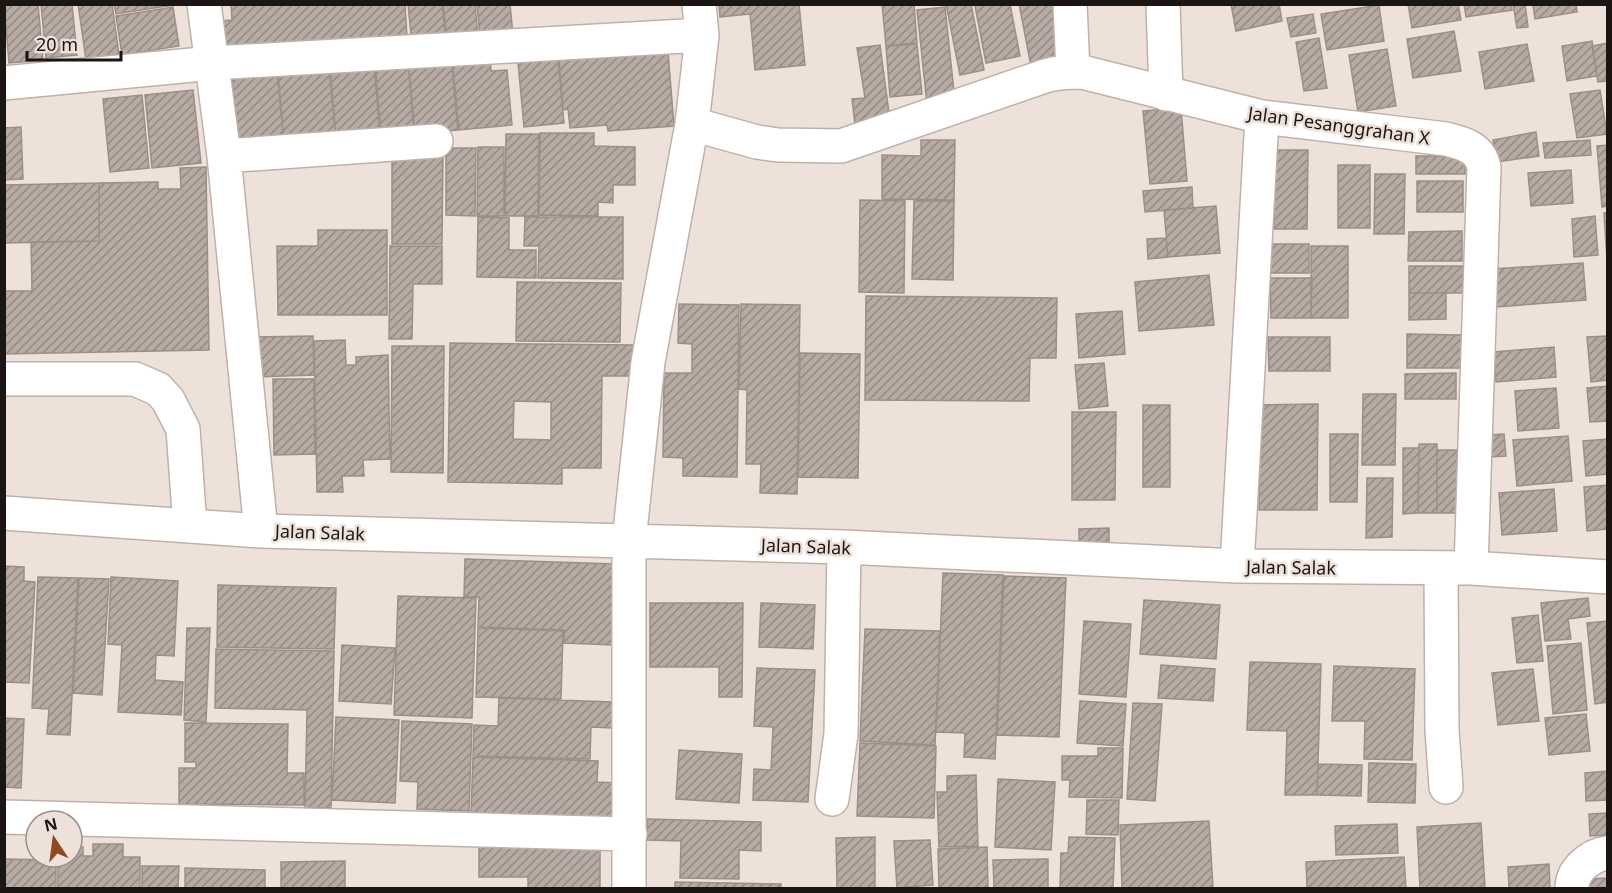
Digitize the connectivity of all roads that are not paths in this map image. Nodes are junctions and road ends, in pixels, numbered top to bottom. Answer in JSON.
{"nodes":[{"id":1,"x":204,"y":4,"type":"edge"},
{"id":2,"x":1070,"y":4,"type":"edge"},
{"id":3,"x":1163,"y":4,"type":"edge"},
{"id":4,"x":701,"y":20,"type":"edge"},
{"id":5,"x":213,"y":63,"type":"junction"},
{"id":6,"x":1073,"y":72,"type":"junction"},
{"id":7,"x":4,"y":83,"type":"edge"},
{"id":8,"x":1166,"y":94,"type":"junction"},
{"id":9,"x":1262,"y":117,"type":"junction"},
{"id":10,"x":692,"y":124,"type":"junction"},
{"id":11,"x":436,"y":141,"type":"dead end"},
{"id":12,"x":224,"y":156,"type":"junction"},
{"id":13,"x":4,"y":380,"type":"edge"},
{"id":14,"x":4,"y":513,"type":"edge"},
{"id":15,"x":190,"y":526,"type":"junction"},
{"id":16,"x":261,"y":531,"type":"junction"},
{"id":17,"x":629,"y":541,"type":"junction"},
{"id":18,"x":844,"y":547,"type":"junction"},
{"id":19,"x":1237,"y":566,"type":"junction"},
{"id":20,"x":1456,"y":568,"type":"junction"},
{"id":21,"x":1608,"y":577,"type":"edge"},
{"id":22,"x":1446,"y":787,"type":"dead end"},
{"id":23,"x":832,"y":799,"type":"dead end"},
{"id":24,"x":4,"y":817,"type":"edge"},
{"id":25,"x":630,"y":834,"type":"junction"},
{"id":26,"x":1608,"y":854,"type":"edge"},
{"id":27,"x":629,"y":888,"type":"edge"},
{"id":28,"x":1572,"y":888,"type":"edge"}],
"edges":[{"from":1,"to":5,"type":"street"},
{"from":2,"to":6,"type":"street"},
{"from":3,"to":8,"type":"street"},
{"from":4,"to":5,"type":"street"},
{"from":4,"to":10,"type":"street"},
{"from":5,"to":7,"type":"street"},
{"from":5,"to":12,"type":"street"},
{"from":6,"to":8,"type":"street","name":"Jalan Pesanggrahan X"},
{"from":6,"to":10,"type":"street","name":"Jalan Pesanggrahan X"},
{"from":8,"to":9,"type":"street","name":"Jalan Pesanggrahan X"},
{"from":9,"to":19,"type":"street"},
{"from":9,"to":20,"type":"street","name":"Jalan Pesanggrahan X"},
{"from":10,"to":17,"type":"street"},
{"from":11,"to":12,"type":"street"},
{"from":12,"to":16,"type":"street"},
{"from":13,"to":15,"type":"street"},
{"from":14,"to":15,"type":"street","name":"Jalan Salak"},
{"from":15,"to":16,"type":"street","name":"Jalan Salak"},
{"from":16,"to":17,"type":"street","name":"Jalan Salak"},
{"from":17,"to":18,"type":"street","name":"Jalan Salak"},
{"from":17,"to":25,"type":"street"},
{"from":18,"to":19,"type":"street","name":"Jalan Salak"},
{"from":18,"to":23,"type":"street"},
{"from":19,"to":20,"type":"street","name":"Jalan Salak"},
{"from":20,"to":21,"type":"street","name":"Jalan Salak"},
{"from":20,"to":22,"type":"street","name":"Jalan Pesanggrahan X"},
{"from":24,"to":25,"type":"street"},
{"from":25,"to":27,"type":"street"},
{"from":26,"to":28,"type":"street"}]}
